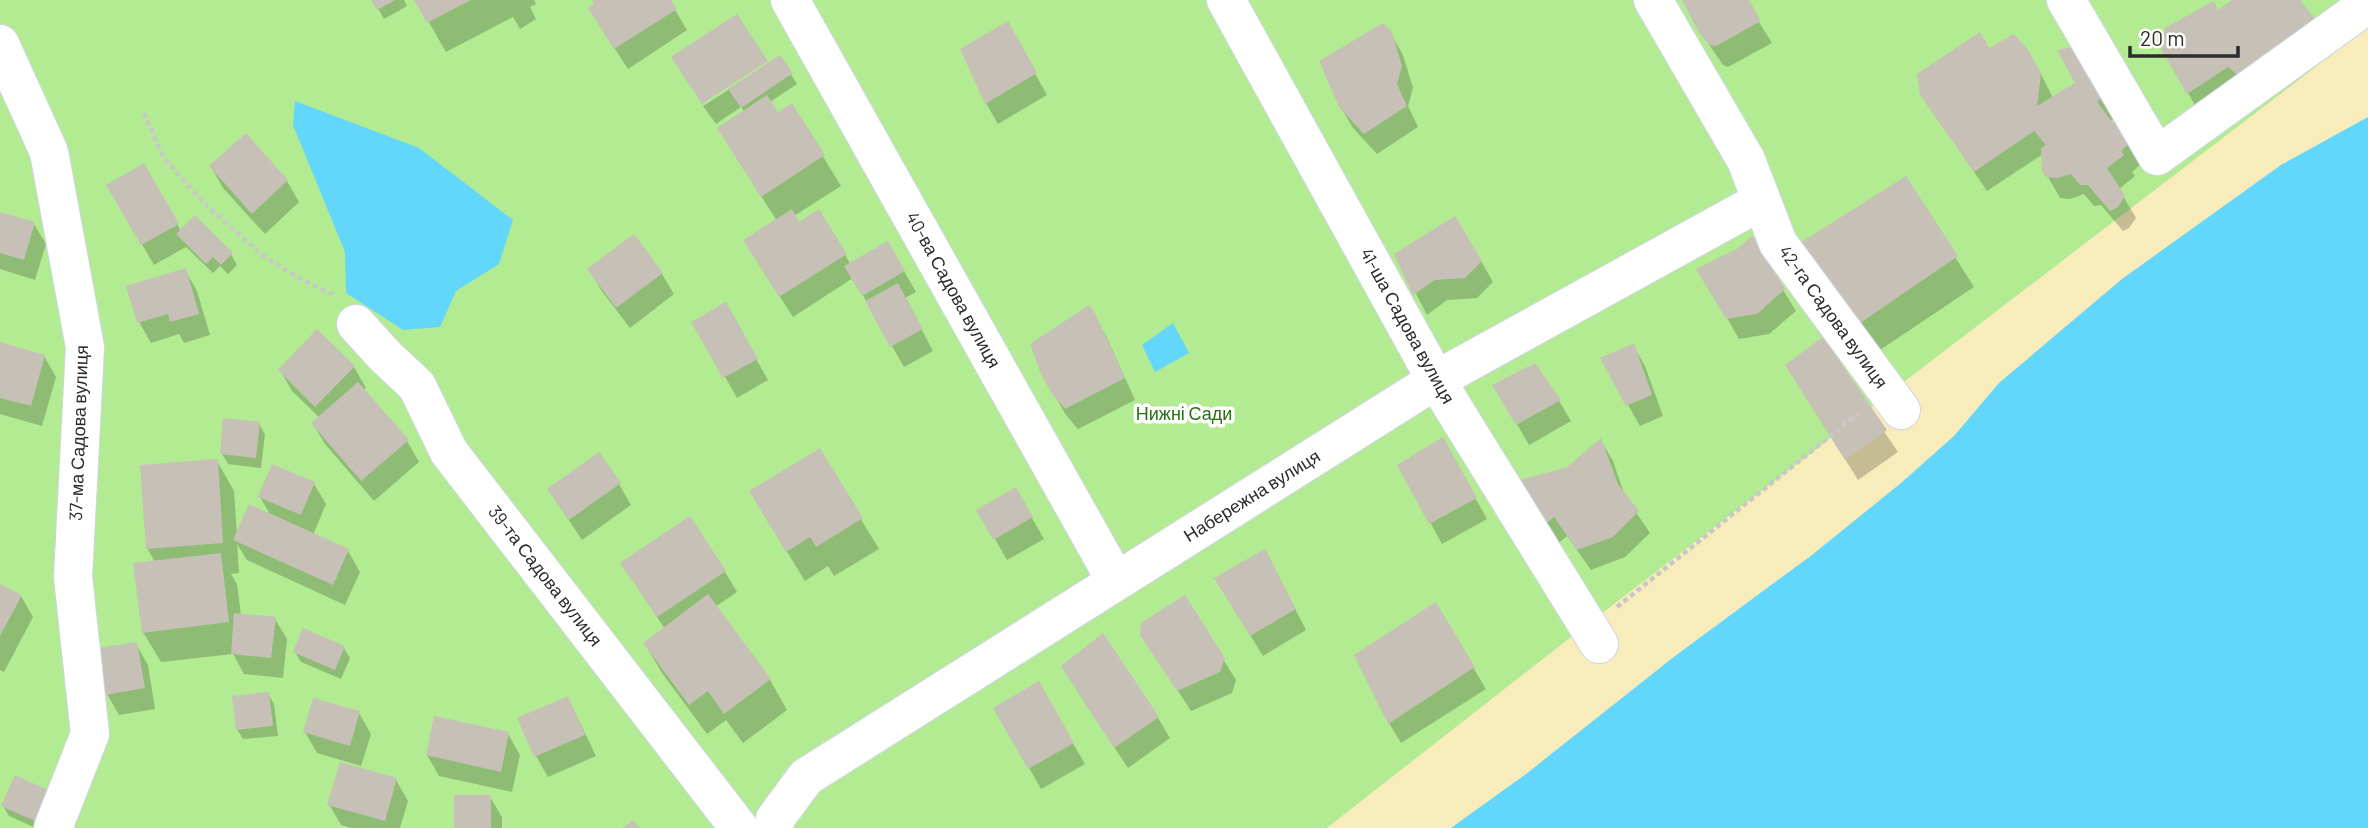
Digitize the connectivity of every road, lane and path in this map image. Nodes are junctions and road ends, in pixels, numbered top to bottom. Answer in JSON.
{"nodes":[{"id":1,"x":790,"y":0,"type":"edge"},
{"id":2,"x":1226,"y":0,"type":"edge"},
{"id":3,"x":1653,"y":0,"type":"edge"},
{"id":4,"x":2066,"y":0,"type":"edge"},
{"id":5,"x":2368,"y":4,"type":"edge"},
{"id":6,"x":0,"y":44,"type":"edge"},
{"id":7,"x":144,"y":113,"type":"dead end"},
{"id":8,"x":1761,"y":201,"type":"junction"},
{"id":9,"x":356,"y":324,"type":"joint"},
{"id":10,"x":1436,"y":380,"type":"junction"},
{"id":11,"x":1894,"y":400,"type":"joint"},
{"id":12,"x":1116,"y":580,"type":"junction"},
{"id":13,"x":1594,"y":637,"type":"joint"},
{"id":14,"x":53,"y":828,"type":"edge"},
{"id":15,"x":739,"y":828,"type":"edge"},
{"id":16,"x":774,"y":828,"type":"edge"}],
"edges":[{"from":1,"to":12,"type":"street","name":"40-ва Садова вулиця"},
{"from":2,"to":10,"type":"street","name":"41-ша Садова вулиця"},
{"from":3,"to":8,"type":"street","name":"42-га Садова вулиця"},
{"from":4,"to":5,"type":"street"},
{"from":6,"to":14,"type":"street","name":"37-ма Садова вулиця"},
{"from":7,"to":9,"type":"path"},
{"from":8,"to":10,"type":"street","name":"Набережна вулиця"},
{"from":8,"to":11,"type":"street","name":"42-га Садова вулиця"},
{"from":9,"to":15,"type":"street","name":"39-та Садова вулиця"},
{"from":10,"to":12,"type":"street","name":"Набережна вулиця"},
{"from":10,"to":13,"type":"street","name":"41-ша Садова вулиця"},
{"from":11,"to":13,"type":"path"},
{"from":12,"to":16,"type":"street","name":"Набережна вулиця"}]}
